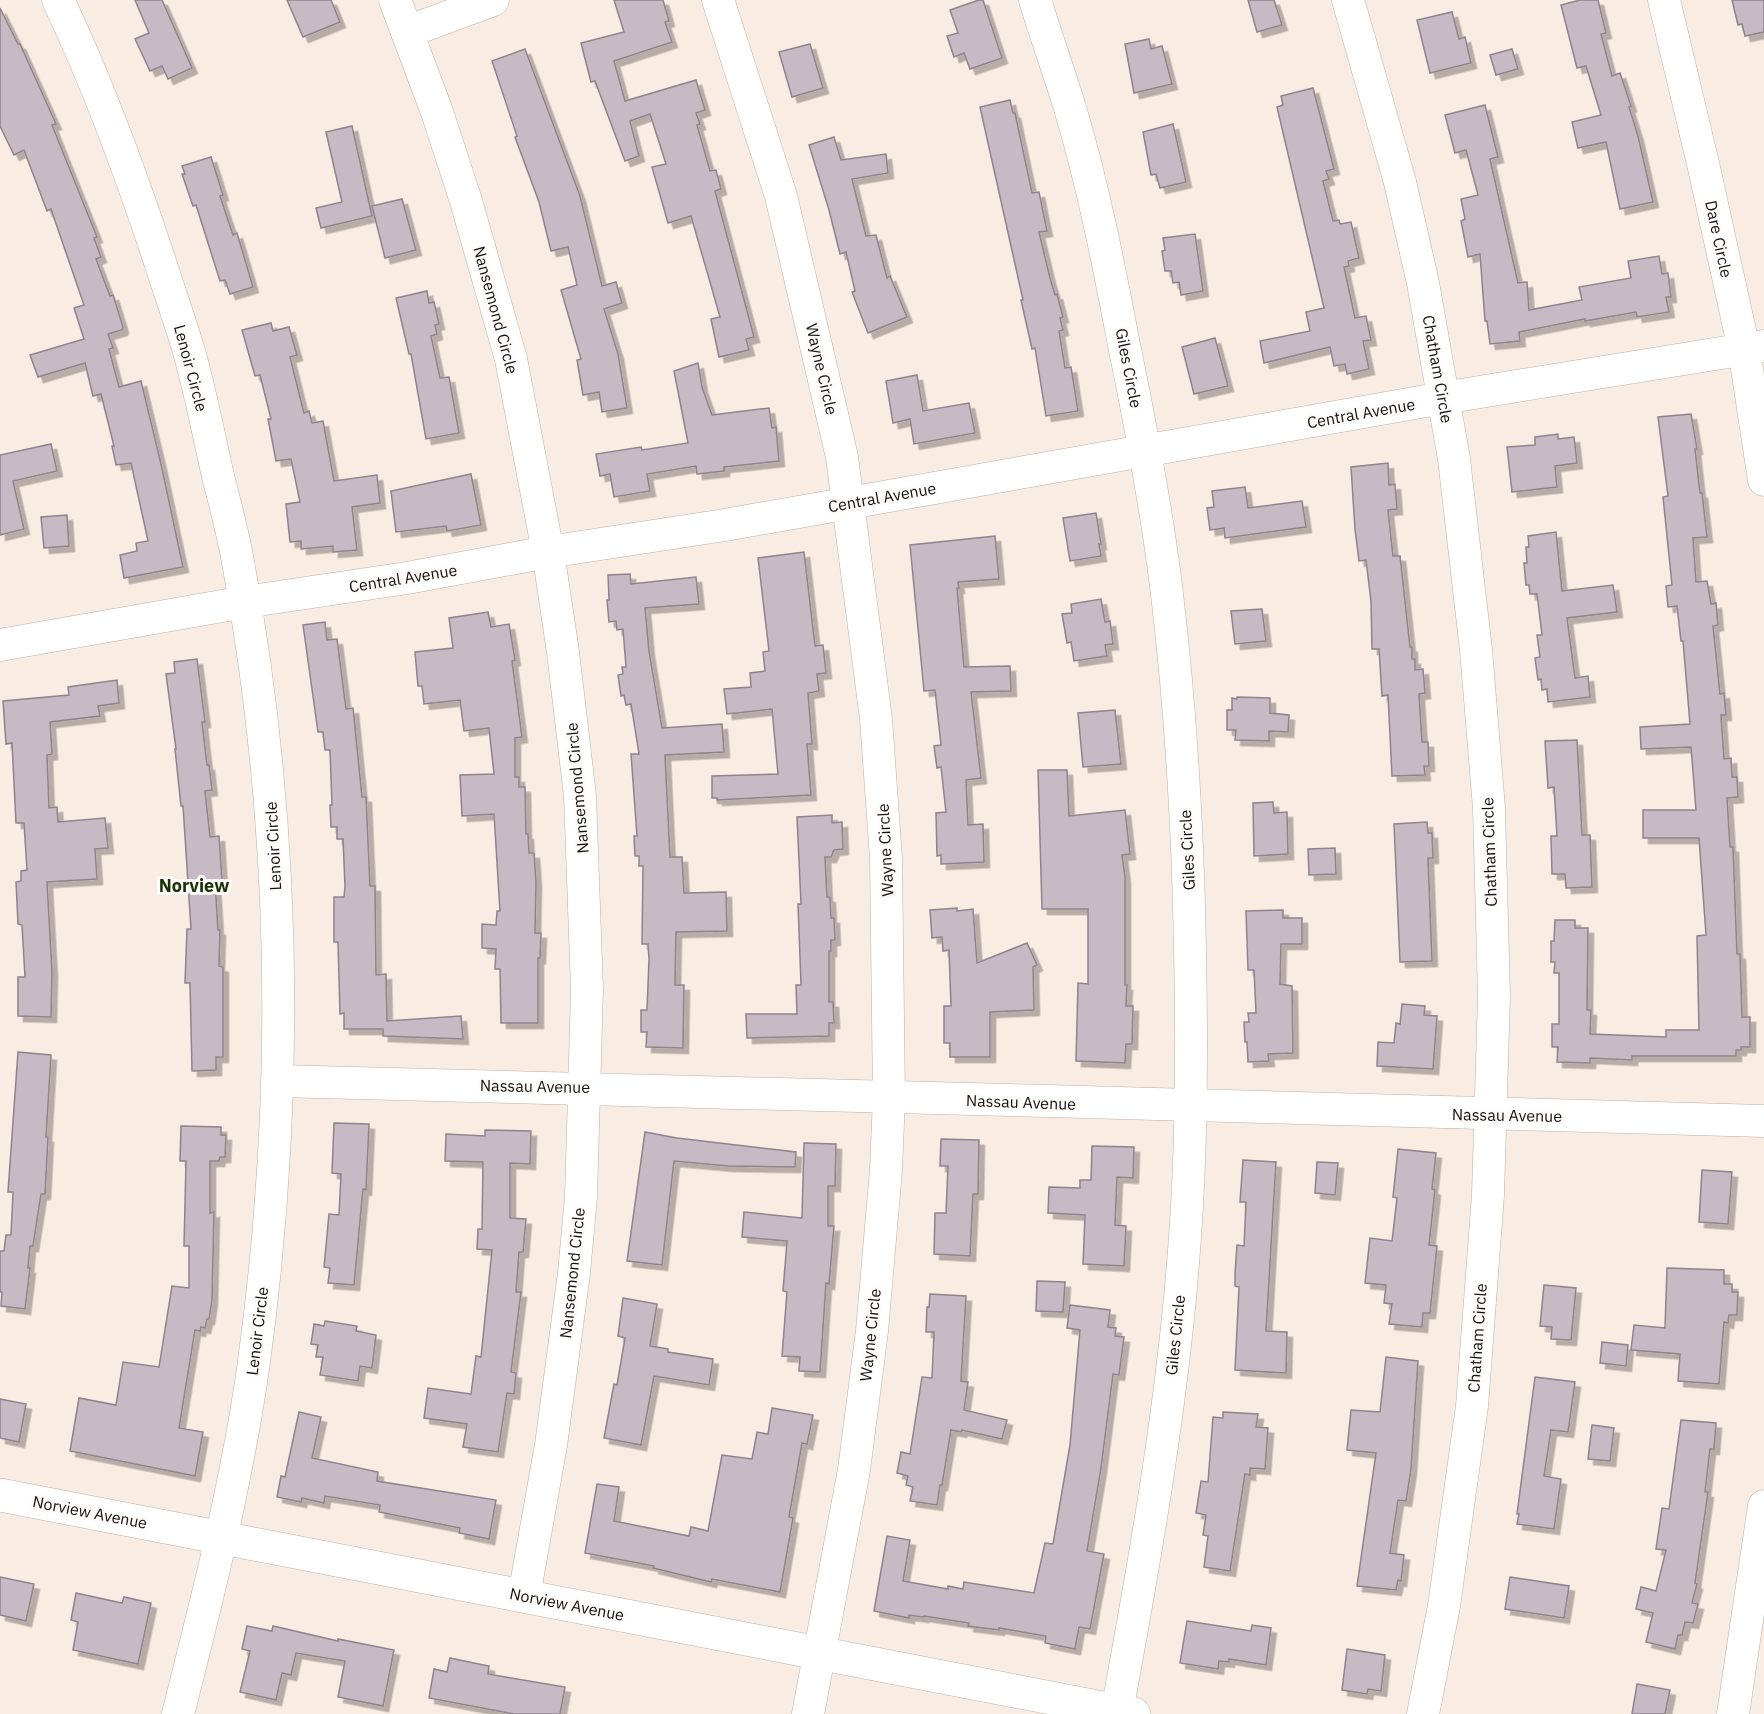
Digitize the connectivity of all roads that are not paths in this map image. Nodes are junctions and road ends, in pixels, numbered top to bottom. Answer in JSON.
{"nodes":[{"id":1,"x":58,"y":0,"type":"edge"},
{"id":2,"x":395,"y":0,"type":"edge"},
{"id":3,"x":493,"y":0,"type":"edge"},
{"id":4,"x":718,"y":0,"type":"edge"},
{"id":5,"x":1035,"y":0,"type":"edge"},
{"id":6,"x":1348,"y":0,"type":"edge"},
{"id":7,"x":1664,"y":0,"type":"edge"},
{"id":8,"x":407,"y":32,"type":"junction"},
{"id":9,"x":1754,"y":347,"type":"edge"},
{"id":10,"x":1443,"y":398,"type":"junction"},
{"id":11,"x":1145,"y":452,"type":"junction"},
{"id":12,"x":1764,"y":480,"type":"edge"},
{"id":13,"x":849,"y":502,"type":"junction"},
{"id":14,"x":548,"y":552,"type":"junction"},
{"id":15,"x":245,"y":602,"type":"junction"},
{"id":16,"x":0,"y":645,"type":"edge"},
{"id":17,"x":278,"y":1081,"type":"junction"},
{"id":18,"x":585,"y":1087,"type":"junction"},
{"id":19,"x":889,"y":1098,"type":"junction"},
{"id":20,"x":1191,"y":1107,"type":"junction"},
{"id":21,"x":1491,"y":1115,"type":"junction"},
{"id":22,"x":1764,"y":1121,"type":"edge"},
{"id":23,"x":0,"y":1495,"type":"edge"},
{"id":24,"x":1764,"y":1506,"type":"edge"},
{"id":25,"x":222,"y":1538,"type":"junction"},
{"id":26,"x":524,"y":1596,"type":"junction"},
{"id":27,"x":818,"y":1653,"type":"junction"},
{"id":28,"x":1126,"y":1712,"type":"edge"},
{"id":29,"x":178,"y":1714,"type":"edge"},
{"id":30,"x":808,"y":1714,"type":"edge"},
{"id":31,"x":1423,"y":1714,"type":"edge"},
{"id":32,"x":1733,"y":1714,"type":"edge"}],
"edges":[{"from":1,"to":15,"type":"street","name":"Lenoir Circle"},
{"from":2,"to":8,"type":"street","name":"Nansemond Circle"},
{"from":3,"to":8,"type":"street"},
{"from":4,"to":13,"type":"street","name":"Wayne Circle"},
{"from":5,"to":11,"type":"street","name":"Giles Circle"},
{"from":6,"to":10,"type":"street","name":"Chatham Circle"},
{"from":7,"to":9,"type":"street","name":"Dare Circle"},
{"from":8,"to":14,"type":"street","name":"Nansemond Circle"},
{"from":9,"to":10,"type":"street","name":"Central Avenue"},
{"from":9,"to":12,"type":"street","name":"Dare Circle"},
{"from":10,"to":11,"type":"street","name":"Central Avenue"},
{"from":10,"to":21,"type":"street","name":"Chatham Circle"},
{"from":11,"to":13,"type":"street","name":"Central Avenue"},
{"from":11,"to":20,"type":"street","name":"Giles Circle"},
{"from":13,"to":14,"type":"street","name":"Central Avenue"},
{"from":13,"to":19,"type":"street","name":"Wayne Circle"},
{"from":14,"to":15,"type":"street","name":"Central Avenue"},
{"from":14,"to":18,"type":"street","name":"Nansemond Circle"},
{"from":15,"to":16,"type":"street","name":"Central Avenue"},
{"from":15,"to":17,"type":"street","name":"Lenoir Circle"},
{"from":17,"to":18,"type":"street","name":"Nassau Avenue"},
{"from":17,"to":25,"type":"street","name":"Lenoir Circle"},
{"from":18,"to":19,"type":"street","name":"Nassau Avenue"},
{"from":18,"to":26,"type":"street","name":"Nansemond Circle"},
{"from":19,"to":20,"type":"street","name":"Nassau Avenue"},
{"from":19,"to":27,"type":"street","name":"Wayne Circle"},
{"from":20,"to":21,"type":"street","name":"Nassau Avenue"},
{"from":20,"to":28,"type":"street","name":"Giles Circle"},
{"from":21,"to":22,"type":"street","name":"Nassau Avenue"},
{"from":21,"to":31,"type":"street","name":"Chatham Circle"},
{"from":23,"to":25,"type":"street","name":"Norview Avenue"},
{"from":24,"to":32,"type":"street"},
{"from":25,"to":26,"type":"street","name":"Norview Avenue"},
{"from":25,"to":29,"type":"street","name":"Lenoir Circle"},
{"from":26,"to":27,"type":"street","name":"Norview Avenue"},
{"from":27,"to":28,"type":"street","name":"Norview Avenue"},
{"from":27,"to":30,"type":"street","name":"Wayne Circle"}]}
